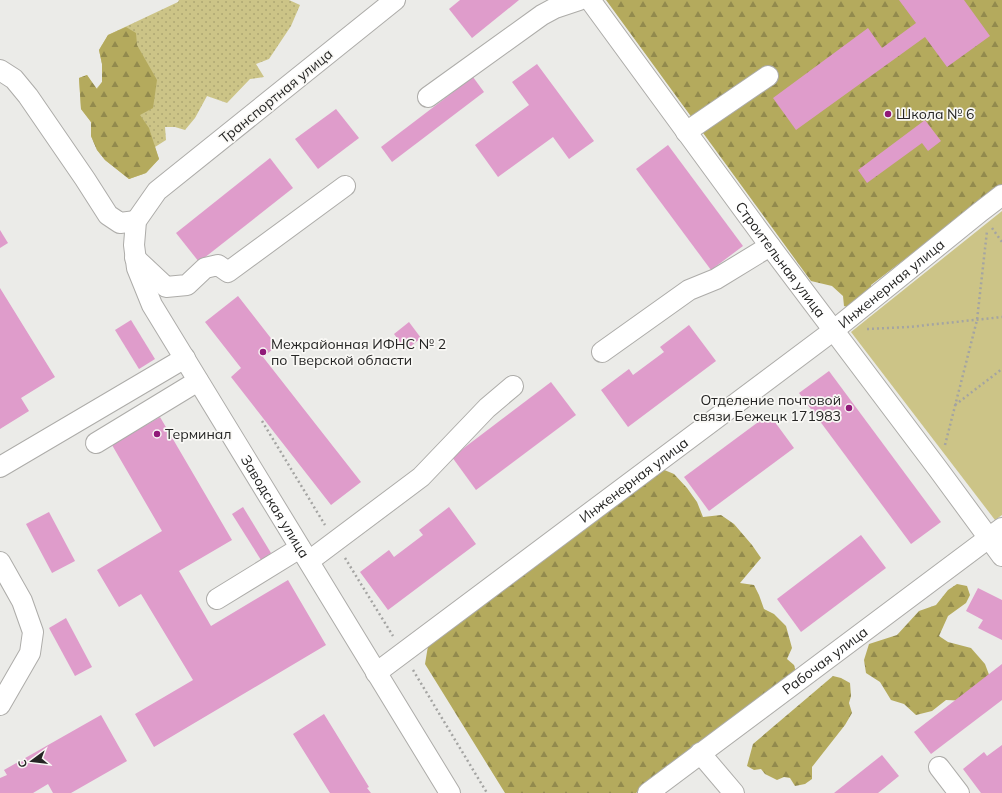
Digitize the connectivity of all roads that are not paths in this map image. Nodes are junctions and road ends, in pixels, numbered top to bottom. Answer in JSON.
{"nodes":[{"id":1,"x":395,"y":0,"type":"edge"},
{"id":2,"x":578,"y":0,"type":"edge"},
{"id":3,"x":590,"y":0,"type":"edge"},
{"id":4,"x":0,"y":70,"type":"edge"},
{"id":5,"x":768,"y":76,"type":"dead end"},
{"id":6,"x":428,"y":98,"type":"dead end"},
{"id":7,"x":686,"y":132,"type":"junction"},
{"id":8,"x":345,"y":186,"type":"dead end"},
{"id":9,"x":1002,"y":195,"type":"edge"},
{"id":10,"x":136,"y":221,"type":"junction"},
{"id":11,"x":770,"y":246,"type":"junction"},
{"id":12,"x":135,"y":258,"type":"junction"},
{"id":13,"x":834,"y":330,"type":"junction"},
{"id":14,"x":602,"y":352,"type":"dead end"},
{"id":15,"x":185,"y":358,"type":"junction"},
{"id":16,"x":198,"y":381,"type":"junction"},
{"id":17,"x":513,"y":386,"type":"dead end"},
{"id":18,"x":96,"y":443,"type":"dead end"},
{"id":19,"x":0,"y":466,"type":"edge"},
{"id":20,"x":996,"y":533,"type":"edge"},
{"id":21,"x":304,"y":555,"type":"junction"},
{"id":22,"x":1002,"y":556,"type":"edge"},
{"id":23,"x":0,"y":562,"type":"edge"},
{"id":24,"x":216,"y":599,"type":"dead end"},
{"id":25,"x":376,"y":673,"type":"junction"},
{"id":26,"x":0,"y":704,"type":"edge"},
{"id":27,"x":700,"y":753,"type":"junction"},
{"id":28,"x":939,"y":767,"type":"dead end"},
{"id":29,"x":450,"y":793,"type":"edge"},
{"id":30,"x":648,"y":793,"type":"edge"},
{"id":31,"x":734,"y":793,"type":"edge"},
{"id":32,"x":959,"y":793,"type":"edge"}],
"edges":[{"from":1,"to":10,"type":"street","name":"Транспортная улица"},
{"from":2,"to":6,"type":"street"},
{"from":3,"to":7,"type":"street","name":"Строительная улица"},
{"from":4,"to":10,"type":"street"},
{"from":5,"to":7,"type":"street"},
{"from":7,"to":11,"type":"street","name":"Строительная улица"},
{"from":8,"to":12,"type":"street"},
{"from":9,"to":13,"type":"street","name":"Инженерная улица"},
{"from":10,"to":12,"type":"street","name":"Заводская улица"},
{"from":11,"to":13,"type":"street","name":"Строительная улица"},
{"from":11,"to":14,"type":"street"},
{"from":12,"to":15,"type":"street","name":"Заводская улица"},
{"from":13,"to":20,"type":"street","name":"Строительная улица"},
{"from":13,"to":25,"type":"street","name":"Инженерная улица"},
{"from":15,"to":16,"type":"street","name":"Заводская улица"},
{"from":15,"to":19,"type":"street"},
{"from":16,"to":18,"type":"street"},
{"from":16,"to":21,"type":"street","name":"Заводская улица"},
{"from":17,"to":21,"type":"street"},
{"from":20,"to":22,"type":"street","name":"Строительная улица"},
{"from":20,"to":27,"type":"street","name":"Рабочая улица"},
{"from":21,"to":24,"type":"street"},
{"from":21,"to":25,"type":"street","name":"Заводская улица"},
{"from":23,"to":26,"type":"street"},
{"from":25,"to":29,"type":"street","name":"Заводская улица"},
{"from":27,"to":30,"type":"street","name":"Рабочая улица"},
{"from":27,"to":31,"type":"street"},
{"from":28,"to":32,"type":"street"}]}
